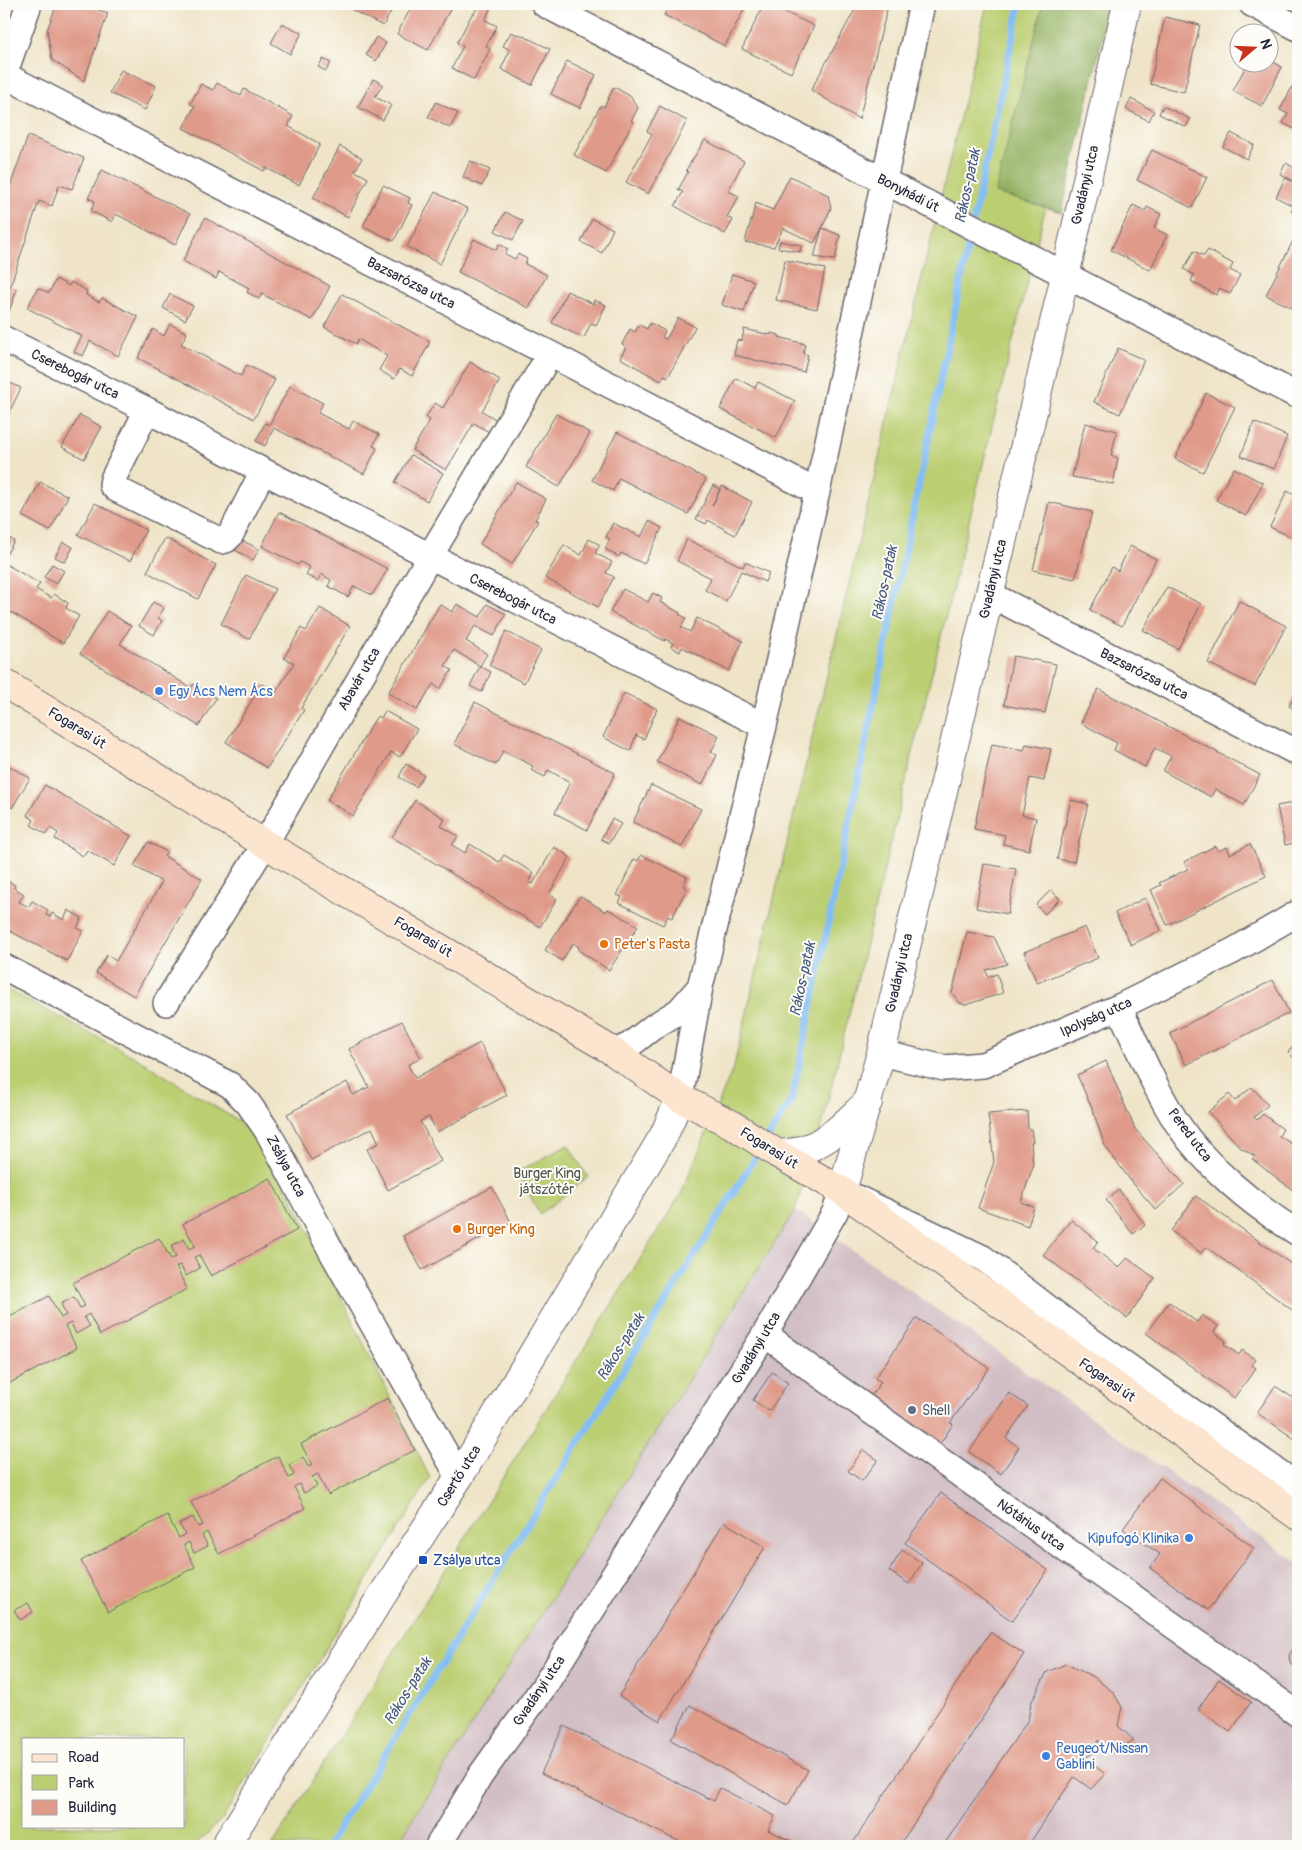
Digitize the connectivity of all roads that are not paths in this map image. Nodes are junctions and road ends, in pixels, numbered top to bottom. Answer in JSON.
{"nodes":[{"id":1,"x":29,"y":4,"type":"edge"},
{"id":2,"x":544,"y":4,"type":"edge"},
{"id":3,"x":922,"y":4,"type":"edge"},
{"id":4,"x":1127,"y":4,"type":"edge"},
{"id":5,"x":1252,"y":4,"type":"edge"},
{"id":6,"x":1298,"y":28,"type":"edge"},
{"id":7,"x":4,"y":75,"type":"edge"},
{"id":8,"x":884,"y":181,"type":"junction"},
{"id":9,"x":1065,"y":276,"type":"junction"},
{"id":10,"x":4,"y":338,"type":"edge"},
{"id":11,"x":550,"y":354,"type":"junction"},
{"id":12,"x":1298,"y":396,"type":"edge"},
{"id":13,"x":147,"y":410,"type":"junction"},
{"id":14,"x":263,"y":471,"type":"junction"},
{"id":15,"x":817,"y":492,"type":"junction"},
{"id":16,"x":430,"y":556,"type":"junction"},
{"id":17,"x":989,"y":594,"type":"junction"},
{"id":18,"x":4,"y":683,"type":"edge"},
{"id":19,"x":764,"y":726,"type":"junction"},
{"id":20,"x":1298,"y":753,"type":"edge"},
{"id":21,"x":265,"y":844,"type":"junction"},
{"id":22,"x":1296,"y":920,"type":"edge"},
{"id":23,"x":4,"y":967,"type":"edge"},
{"id":24,"x":700,"y":987,"type":"junction"},
{"id":25,"x":166,"y":1003,"type":"dead end"},
{"id":26,"x":1119,"y":1007,"type":"junction"},
{"id":27,"x":615,"y":1052,"type":"junction"},
{"id":28,"x":880,"y":1053,"type":"junction"},
{"id":29,"x":680,"y":1098,"type":"junction"},
{"id":30,"x":869,"y":1101,"type":"junction"},
{"id":31,"x":778,"y":1154,"type":"junction"},
{"id":32,"x":842,"y":1191,"type":"junction"},
{"id":33,"x":1298,"y":1233,"type":"edge"},
{"id":34,"x":765,"y":1334,"type":"junction"},
{"id":35,"x":459,"y":1477,"type":"junction"},
{"id":36,"x":1298,"y":1486,"type":"edge"},
{"id":37,"x":1298,"y":1516,"type":"edge"},
{"id":38,"x":1298,"y":1714,"type":"edge"},
{"id":39,"x":224,"y":1846,"type":"edge"},
{"id":40,"x":438,"y":1846,"type":"edge"}],
"edges":[{"from":1,"to":7,"type":"street"},
{"from":2,"to":8,"type":"street","name":"Bonyhádi út"},
{"from":3,"to":8,"type":"street"},
{"from":4,"to":9,"type":"street","name":"Gvadányi utca"},
{"from":5,"to":6,"type":"street"},
{"from":7,"to":11,"type":"street","name":"Bazsarózsa utca"},
{"from":8,"to":9,"type":"street","name":"Bonyhádi út"},
{"from":8,"to":15,"type":"street"},
{"from":9,"to":12,"type":"street","name":"Bonyhádi út"},
{"from":9,"to":17,"type":"street","name":"Gvadányi utca"},
{"from":10,"to":13,"type":"street","name":"Cserebogár utca"},
{"from":11,"to":15,"type":"street","name":"Bazsarózsa utca"},
{"from":11,"to":16,"type":"street","name":"Abavár utca"},
{"from":13,"to":14,"type":"street","name":"Cserebogár utca"},
{"from":13,"to":14,"type":"street"},
{"from":14,"to":16,"type":"street","name":"Cserebogár utca"},
{"from":15,"to":19,"type":"street"},
{"from":16,"to":19,"type":"street","name":"Cserebogár utca"},
{"from":16,"to":21,"type":"street","name":"Abavár utca"},
{"from":17,"to":20,"type":"street","name":"Bazsarózsa utca"},
{"from":17,"to":28,"type":"street","name":"Gvadányi utca"},
{"from":18,"to":21,"type":"main road","name":"Fogarasi út"},
{"from":19,"to":24,"type":"street"},
{"from":21,"to":25,"type":"street","name":"Abavár utca"},
{"from":21,"to":27,"type":"main road","name":"Fogarasi út"},
{"from":22,"to":26,"type":"street","name":"Ipolyság utca"},
{"from":23,"to":35,"type":"street","name":"Zsálya utca"},
{"from":24,"to":27,"type":"street"},
{"from":24,"to":29,"type":"street"},
{"from":26,"to":28,"type":"street","name":"Ipolyság utca"},
{"from":26,"to":33,"type":"street","name":"Pered utca"},
{"from":27,"to":29,"type":"main road","name":"Fogarasi út"},
{"from":28,"to":30,"type":"street","name":"Gvadányi utca"},
{"from":29,"to":31,"type":"main road","name":"Fogarasi út"},
{"from":29,"to":35,"type":"street","name":"Csertő utca"},
{"from":30,"to":31,"type":"street"},
{"from":30,"to":32,"type":"street","name":"Gvadányi utca"},
{"from":31,"to":32,"type":"main road","name":"Fogarasi út"},
{"from":32,"to":34,"type":"street","name":"Gvadányi utca"},
{"from":32,"to":36,"type":"street","name":"Fogarasi út"},
{"from":32,"to":37,"type":"main road","name":"Fogarasi út"},
{"from":34,"to":38,"type":"street","name":"Nótárius utca"},
{"from":34,"to":40,"type":"street","name":"Gvadányi utca"},
{"from":35,"to":39,"type":"street","name":"Csertő utca"}]}
